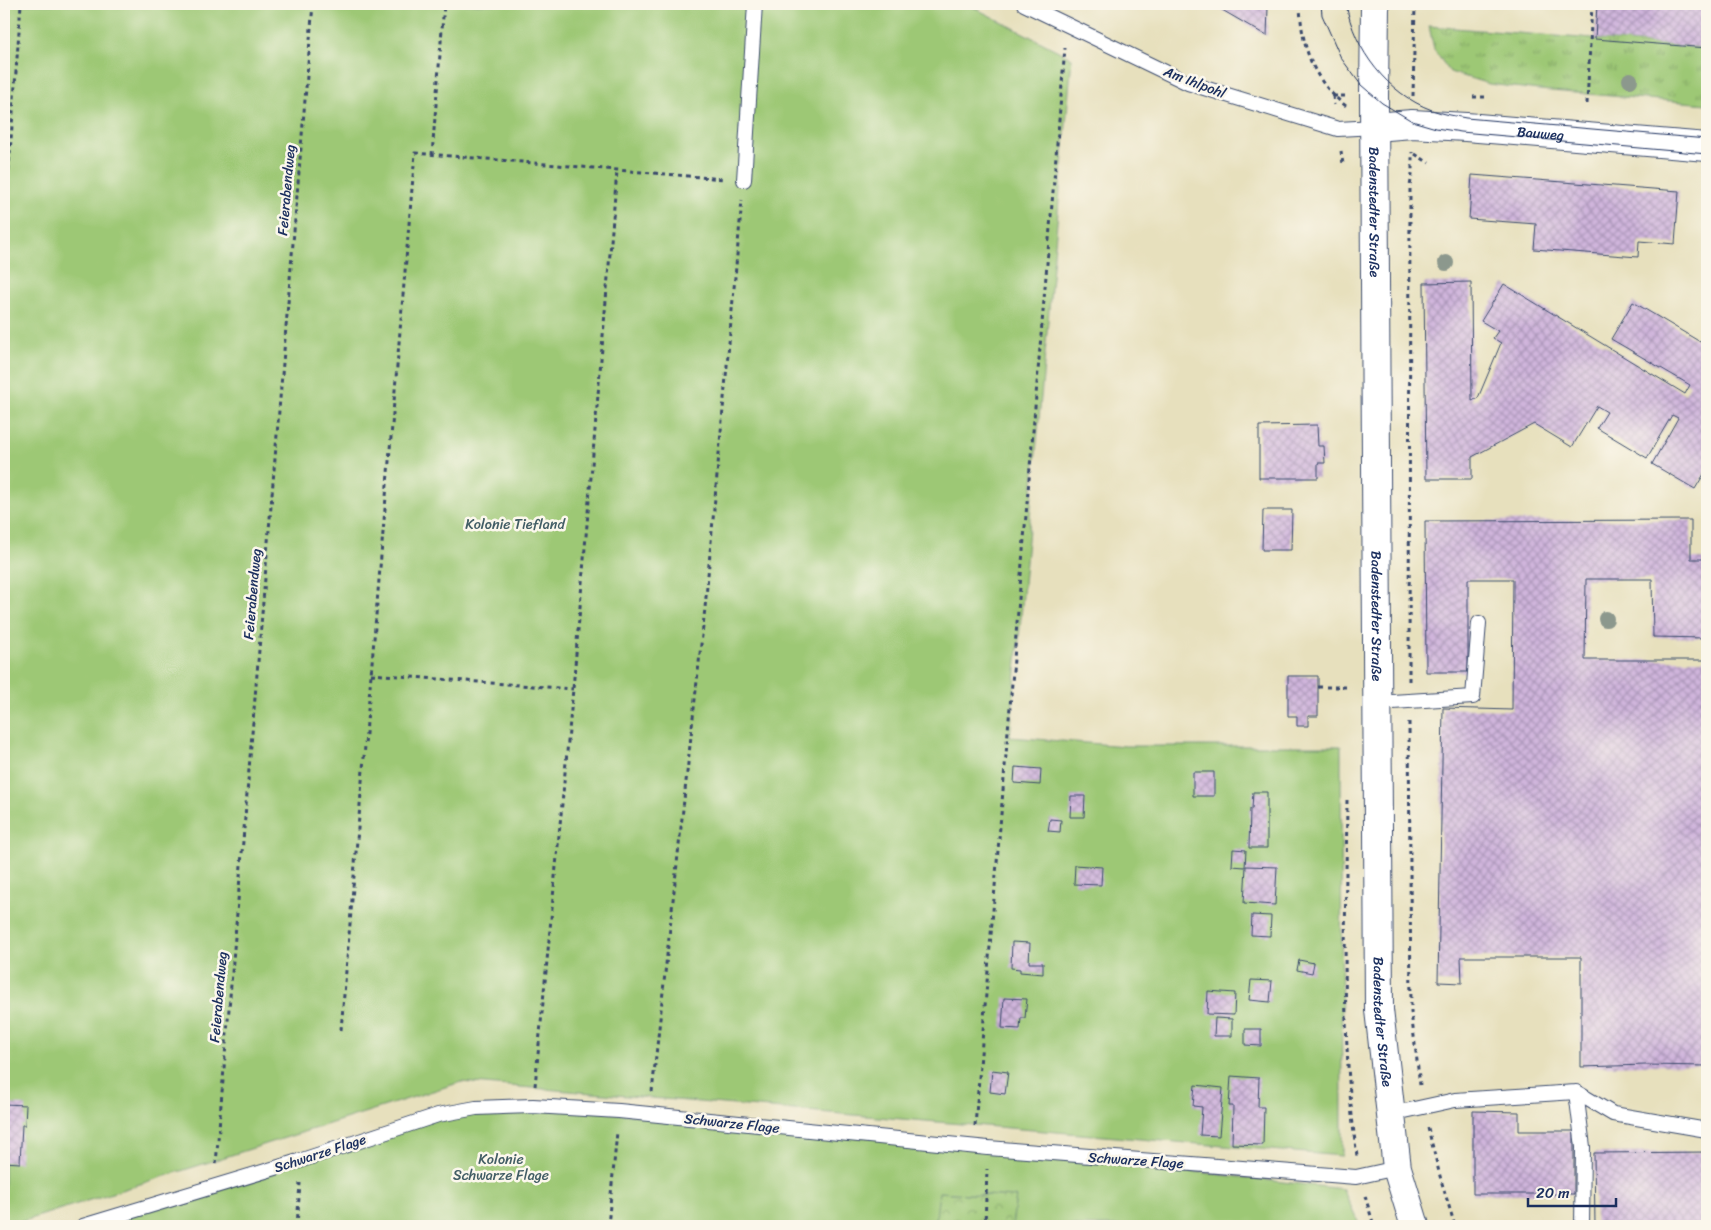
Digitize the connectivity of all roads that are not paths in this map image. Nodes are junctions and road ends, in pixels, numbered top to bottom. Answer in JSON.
{"nodes":[{"id":1,"x":755,"y":4,"type":"edge"},
{"id":2,"x":1024,"y":4,"type":"edge"},
{"id":3,"x":1376,"y":4,"type":"edge"},
{"id":4,"x":1375,"y":127,"type":"junction"},
{"id":5,"x":1707,"y":147,"type":"edge"},
{"id":6,"x":744,"y":180,"type":"road end"},
{"id":7,"x":1478,"y":623,"type":"dead end"},
{"id":8,"x":1376,"y":703,"type":"junction"},
{"id":9,"x":1576,"y":1092,"type":"junction"},
{"id":10,"x":1391,"y":1114,"type":"junction"},
{"id":11,"x":1707,"y":1130,"type":"edge"},
{"id":12,"x":1398,"y":1168,"type":"junction"},
{"id":13,"x":83,"y":1226,"type":"edge"},
{"id":14,"x":1414,"y":1226,"type":"edge"},
{"id":15,"x":1582,"y":1226,"type":"edge"}],
"edges":[{"from":1,"to":6,"type":"lane"},
{"from":2,"to":4,"type":"lane","name":"Am Ihlpohl"},
{"from":3,"to":4,"type":"street","name":"Badenstedter Straße"},
{"from":4,"to":5,"type":"street","name":"Bauweg"},
{"from":4,"to":8,"type":"street","name":"Badenstedter Straße"},
{"from":7,"to":8,"type":"lane"},
{"from":8,"to":10,"type":"street","name":"Badenstedter Straße"},
{"from":9,"to":10,"type":"lane"},
{"from":9,"to":11,"type":"lane"},
{"from":9,"to":15,"type":"lane"},
{"from":10,"to":12,"type":"street","name":"Badenstedter Straße"},
{"from":12,"to":13,"type":"lane","name":"Schwarze Flage"},
{"from":12,"to":14,"type":"street","name":"Badenstedter Straße"}]}
